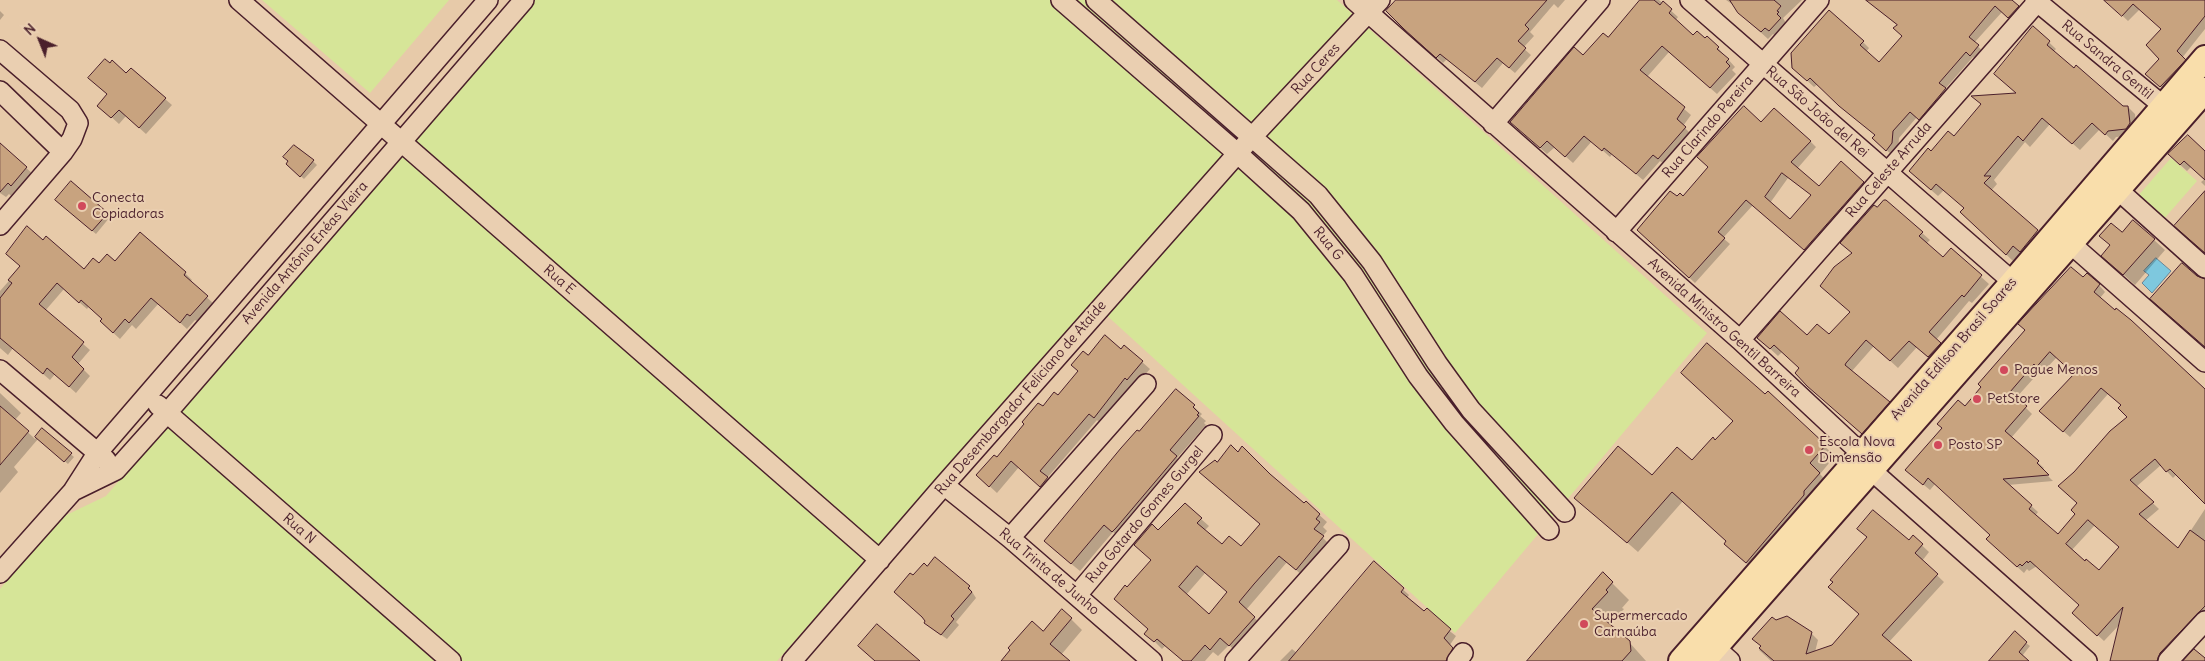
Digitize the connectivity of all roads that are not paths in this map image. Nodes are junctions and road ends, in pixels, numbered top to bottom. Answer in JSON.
{"nodes":[{"id":1,"x":239,"y":0,"type":"edge"},
{"id":2,"x":488,"y":0,"type":"edge"},
{"id":3,"x":524,"y":0,"type":"edge"},
{"id":4,"x":1061,"y":0,"type":"edge"},
{"id":5,"x":1096,"y":0,"type":"edge"},
{"id":6,"x":1354,"y":0,"type":"edge"},
{"id":7,"x":1600,"y":0,"type":"edge"},
{"id":8,"x":1690,"y":0,"type":"edge"},
{"id":9,"x":1819,"y":0,"type":"edge"},
{"id":10,"x":2037,"y":1,"type":"edge"},
{"id":11,"x":1374,"y":6,"type":"edge"},
{"id":12,"x":0,"y":50,"type":"edge"},
{"id":13,"x":2205,"y":58,"type":"edge"},
{"id":14,"x":1763,"y":64,"type":"junction"},
{"id":15,"x":2205,"y":90,"type":"edge"},
{"id":16,"x":0,"y":91,"type":"edge"},
{"id":17,"x":2171,"y":113,"type":"junction"},
{"id":18,"x":1493,"y":124,"type":"junction"},
{"id":19,"x":380,"y":125,"type":"junction"},
{"id":20,"x":1252,"y":137,"type":"junction"},
{"id":21,"x":400,"y":142,"type":"junction"},
{"id":22,"x":63,"y":152,"type":"junction"},
{"id":23,"x":1238,"y":153,"type":"junction"},
{"id":24,"x":1887,"y":172,"type":"junction"},
{"id":25,"x":2118,"y":190,"type":"junction"},
{"id":26,"x":0,"y":225,"type":"edge"},
{"id":27,"x":1616,"y":232,"type":"junction"},
{"id":28,"x":2071,"y":244,"type":"junction"},
{"id":29,"x":2205,"y":268,"type":"edge"},
{"id":30,"x":2013,"y":282,"type":"junction"},
{"id":31,"x":1740,"y":340,"type":"junction"},
{"id":32,"x":2205,"y":362,"type":"edge"},
{"id":33,"x":0,"y":370,"type":"edge"},
{"id":34,"x":1146,"y":384,"type":"dead end"},
{"id":35,"x":148,"y":396,"type":"junction"},
{"id":36,"x":167,"y":413,"type":"junction"},
{"id":37,"x":1212,"y":435,"type":"dead end"},
{"id":38,"x":98,"y":452,"type":"junction"},
{"id":39,"x":1867,"y":462,"type":"junction"},
{"id":40,"x":116,"y":470,"type":"junction"},
{"id":41,"x":944,"y":485,"type":"junction"},
{"id":42,"x":73,"y":491,"type":"junction"},
{"id":43,"x":1010,"y":538,"type":"junction"},
{"id":44,"x":1339,"y":545,"type":"dead end"},
{"id":45,"x":880,"y":560,"type":"junction"},
{"id":46,"x":0,"y":573,"type":"edge"},
{"id":47,"x":1077,"y":595,"type":"junction"},
{"id":48,"x":2205,"y":620,"type":"edge"},
{"id":49,"x":1713,"y":651,"type":"edge"},
{"id":50,"x":451,"y":661,"type":"edge"},
{"id":51,"x":792,"y":661,"type":"edge"},
{"id":52,"x":1152,"y":661,"type":"edge"},
{"id":53,"x":1235,"y":661,"type":"edge"},
{"id":54,"x":1681,"y":661,"type":"edge"},
{"id":55,"x":2087,"y":661,"type":"edge"},
{"id":56,"x":2168,"y":661,"type":"edge"}],
"edges":[{"from":1,"to":19,"type":"street","name":"Rua E"},
{"from":2,"to":19,"type":"street","name":"Avenida Antônio Enéas Vieira"},
{"from":3,"to":21,"type":"street","name":"Avenida Antônio Enéas Vieira"},
{"from":4,"to":23,"type":"street","name":"Rua G"},
{"from":5,"to":20,"type":"street","name":"Rua G"},
{"from":6,"to":11,"type":"street","name":"Avenida Ministro Gentil Barreira"},
{"from":7,"to":18,"type":"street"},
{"from":8,"to":14,"type":"street","name":"Rua São João del Rei"},
{"from":9,"to":14,"type":"street","name":"Rua Clarindo Pereira"},
{"from":10,"to":17,"type":"street","name":"Rua Sandra Gentil"},
{"from":10,"to":24,"type":"street","name":"Rua Celeste Arruda"},
{"from":11,"to":18,"type":"street","name":"Avenida Ministro Gentil Barreira"},
{"from":11,"to":20,"type":"street","name":"Rua Ceres"},
{"from":12,"to":22,"type":"street"},
{"from":13,"to":17,"type":"main road","name":"Avenida Edilson Brasil Soares"},
{"from":14,"to":24,"type":"street","name":"Rua São João del Rei"},
{"from":14,"to":27,"type":"street","name":"Rua Clarindo Pereira"},
{"from":15,"to":17,"type":"main road","name":"Avenida Edilson Brasil Soares"},
{"from":16,"to":22,"type":"street"},
{"from":17,"to":25,"type":"main road","name":"Avenida Edilson Brasil Soares"},
{"from":17,"to":30,"type":"main road","name":"Avenida Edilson Brasil Soares"},
{"from":18,"to":27,"type":"street","name":"Avenida Ministro Gentil Barreira"},
{"from":19,"to":21,"type":"street","name":"Rua E"},
{"from":19,"to":35,"type":"street","name":"Avenida Antônio Enéas Vieira"},
{"from":20,"to":23,"type":"street","name":"Rua Desembargador Feliciano de Ataíde"},
{"from":20,"to":23,"type":"street","name":"Rua G"},
{"from":21,"to":36,"type":"street","name":"Avenida Antônio Enéas Vieira"},
{"from":21,"to":45,"type":"street","name":"Rua E"},
{"from":22,"to":26,"type":"street"},
{"from":23,"to":41,"type":"street","name":"Rua Desembargador Feliciano de Ataíde"},
{"from":24,"to":30,"type":"street","name":"Rua São João del Rei"},
{"from":24,"to":31,"type":"street","name":"Rua Celeste Arruda"},
{"from":25,"to":28,"type":"main road","name":"Avenida Edilson Brasil Soares"},
{"from":25,"to":29,"type":"street"},
{"from":27,"to":31,"type":"street","name":"Avenida Ministro Gentil Barreira"},
{"from":28,"to":32,"type":"street"},
{"from":28,"to":39,"type":"main road","name":"Avenida Edilson Brasil Soares"},
{"from":30,"to":39,"type":"main road","name":"Avenida Edilson Brasil Soares"},
{"from":31,"to":39,"type":"street","name":"Avenida Ministro Gentil Barreira"},
{"from":33,"to":38,"type":"street"},
{"from":34,"to":43,"type":"street"},
{"from":35,"to":36,"type":"street","name":"Rua N"},
{"from":35,"to":38,"type":"street","name":"Avenida Antônio Enéas Vieira"},
{"from":36,"to":40,"type":"street","name":"Avenida Antônio Enéas Vieira"},
{"from":36,"to":50,"type":"street","name":"Rua N"},
{"from":37,"to":47,"type":"street","name":"Rua Gotardo Gomes Gurgel"},
{"from":38,"to":40,"type":"street"},
{"from":38,"to":42,"type":"street","name":"Avenida Antônio Enéas Vieira"},
{"from":39,"to":49,"type":"main road","name":"Avenida Edilson Brasil Soares"},
{"from":39,"to":55,"type":"street","name":"Avenida Ministro Gentil Barreira"},
{"from":40,"to":42,"type":"street","name":"Avenida Antônio Enéas Vieira"},
{"from":41,"to":43,"type":"street","name":"Rua Trinta de Junho"},
{"from":41,"to":45,"type":"street","name":"Rua Desembargador Feliciano de Ataíde"},
{"from":42,"to":46,"type":"street","name":"Avenida Antônio Enéas Vieira"},
{"from":43,"to":47,"type":"street","name":"Rua Trinta de Junho"},
{"from":44,"to":53,"type":"street"},
{"from":45,"to":51,"type":"street","name":"Rua Desembargador Feliciano de Ataíde"},
{"from":47,"to":52,"type":"street","name":"Rua Trinta de Junho"},
{"from":48,"to":56,"type":"street"},
{"from":49,"to":54,"type":"main road","name":"Avenida Edilson Brasil Soares"}]}
